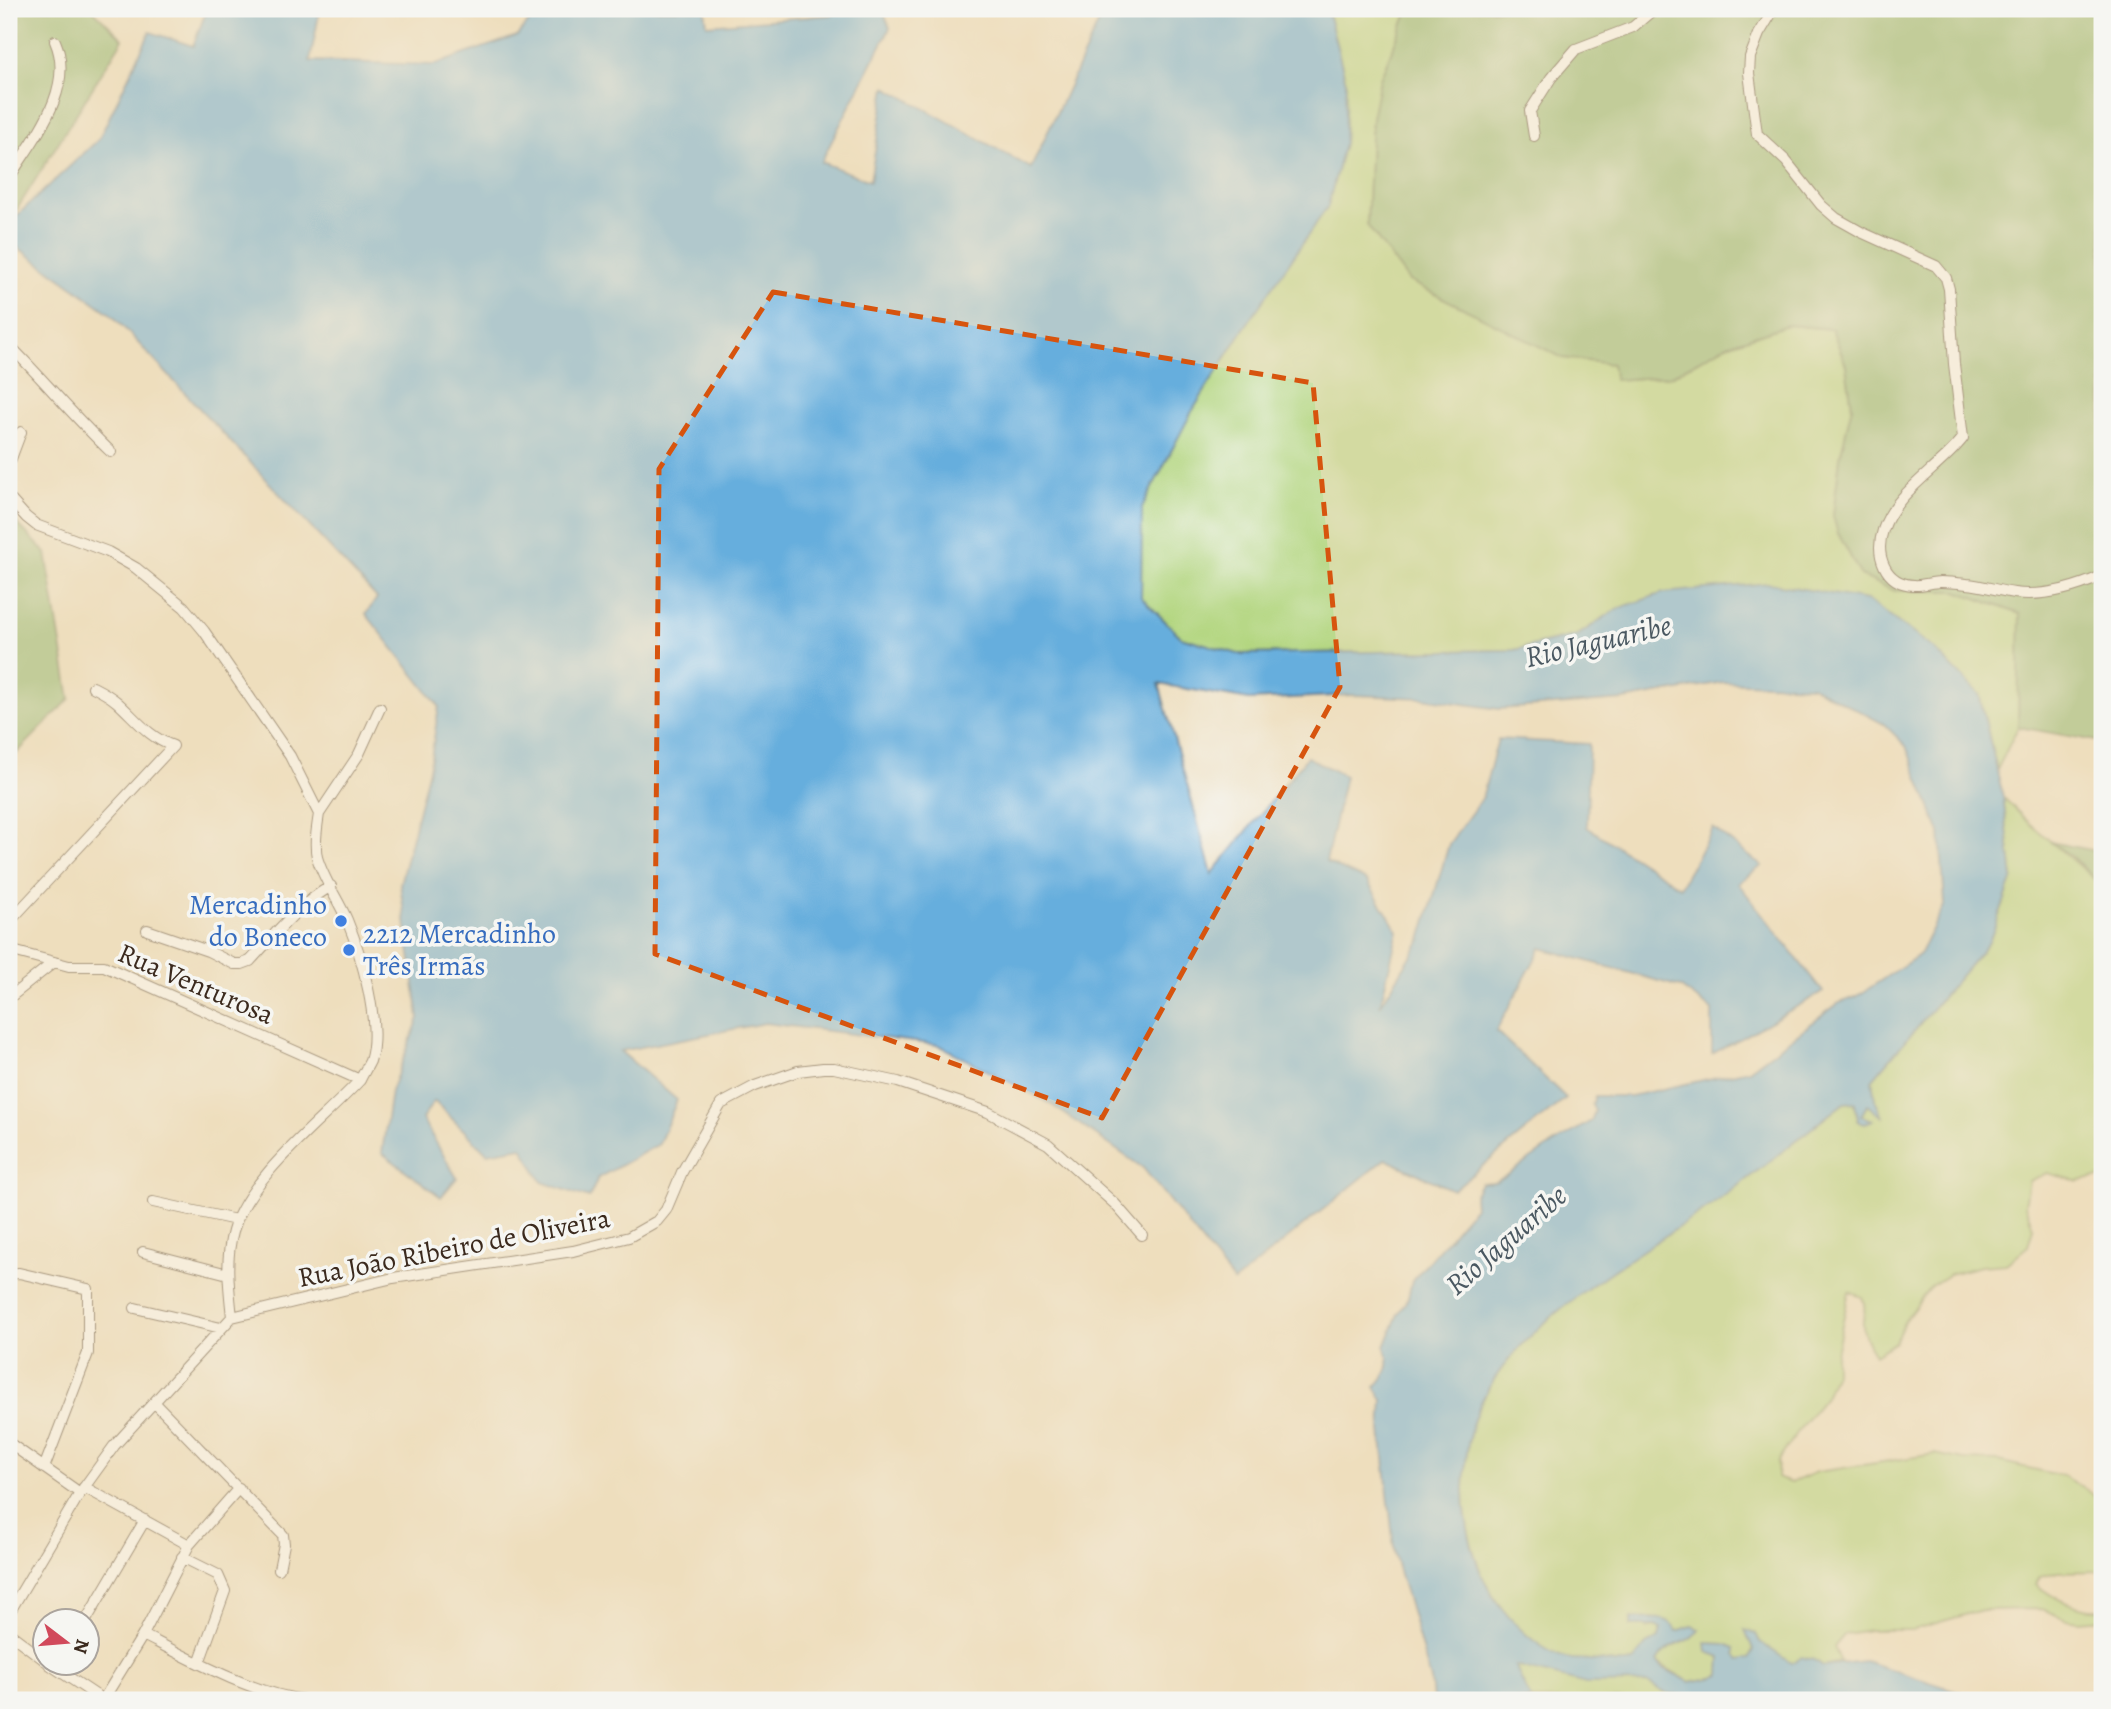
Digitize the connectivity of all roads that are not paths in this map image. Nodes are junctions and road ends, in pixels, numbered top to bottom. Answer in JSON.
{"nodes":[{"id":1,"x":1654,"y":9,"type":"edge"},
{"id":2,"x":1774,"y":9,"type":"edge"},
{"id":3,"x":55,"y":41,"type":"dead end"},
{"id":4,"x":1534,"y":136,"type":"dead end"},
{"id":5,"x":9,"y":178,"type":"edge"},
{"id":6,"x":9,"y":345,"type":"edge"},
{"id":7,"x":22,"y":432,"type":"dead end"},
{"id":8,"x":111,"y":452,"type":"dead end"},
{"id":9,"x":9,"y":464,"type":"edge"},
{"id":10,"x":9,"y":498,"type":"edge"},
{"id":11,"x":2102,"y":576,"type":"edge"},
{"id":12,"x":93,"y":687,"type":"dead end"},
{"id":13,"x":380,"y":708,"type":"dead end"},
{"id":14,"x":319,"y":814,"type":"junction"},
{"id":15,"x":331,"y":886,"type":"junction"},
{"id":16,"x":9,"y":922,"type":"edge"},
{"id":17,"x":147,"y":930,"type":"dead end"},
{"id":18,"x":9,"y":950,"type":"edge"},
{"id":19,"x":54,"y":962,"type":"junction"},
{"id":20,"x":9,"y":998,"type":"edge"},
{"id":21,"x":360,"y":1080,"type":"junction"},
{"id":22,"x":153,"y":1202,"type":"dead end"},
{"id":23,"x":236,"y":1220,"type":"junction"},
{"id":24,"x":1142,"y":1235,"type":"dead end"},
{"id":25,"x":143,"y":1252,"type":"dead end"},
{"id":26,"x":9,"y":1274,"type":"edge"},
{"id":27,"x":228,"y":1274,"type":"junction"},
{"id":28,"x":135,"y":1308,"type":"dead end"},
{"id":29,"x":232,"y":1317,"type":"junction"},
{"id":30,"x":221,"y":1328,"type":"junction"},
{"id":31,"x":155,"y":1403,"type":"junction"},
{"id":32,"x":9,"y":1443,"type":"edge"},
{"id":33,"x":44,"y":1468,"type":"junction"},
{"id":34,"x":239,"y":1488,"type":"junction"},
{"id":35,"x":82,"y":1490,"type":"junction"},
{"id":36,"x":145,"y":1520,"type":"junction"},
{"id":37,"x":189,"y":1545,"type":"junction"},
{"id":38,"x":182,"y":1557,"type":"junction"},
{"id":39,"x":279,"y":1569,"type":"dead end"},
{"id":40,"x":93,"y":1608,"type":"edge"},
{"id":41,"x":9,"y":1613,"type":"edge"},
{"id":42,"x":9,"y":1633,"type":"edge"},
{"id":43,"x":143,"y":1635,"type":"junction"},
{"id":44,"x":32,"y":1649,"type":"edge"},
{"id":45,"x":199,"y":1663,"type":"junction"},
{"id":46,"x":72,"y":1678,"type":"edge"},
{"id":47,"x":103,"y":1700,"type":"edge"},
{"id":48,"x":305,"y":1700,"type":"edge"}],
"edges":[{"from":1,"to":4,"type":"street"},
{"from":2,"to":11,"type":"street"},
{"from":3,"to":5,"type":"street"},
{"from":6,"to":8,"type":"street"},
{"from":7,"to":9,"type":"street"},
{"from":10,"to":14,"type":"street"},
{"from":12,"to":16,"type":"street"},
{"from":13,"to":14,"type":"street"},
{"from":14,"to":15,"type":"street"},
{"from":15,"to":17,"type":"street"},
{"from":15,"to":21,"type":"street"},
{"from":18,"to":19,"type":"street","name":"Rua Venturosa"},
{"from":19,"to":20,"type":"street"},
{"from":19,"to":21,"type":"street","name":"Rua Venturosa"},
{"from":21,"to":23,"type":"street"},
{"from":22,"to":23,"type":"street"},
{"from":23,"to":27,"type":"street"},
{"from":24,"to":29,"type":"street","name":"Rua João Ribeiro de Oliveira"},
{"from":25,"to":27,"type":"street"},
{"from":26,"to":33,"type":"street"},
{"from":27,"to":29,"type":"street"},
{"from":28,"to":30,"type":"street"},
{"from":29,"to":30,"type":"street"},
{"from":30,"to":31,"type":"street"},
{"from":31,"to":34,"type":"street"},
{"from":31,"to":35,"type":"street"},
{"from":32,"to":33,"type":"street"},
{"from":33,"to":35,"type":"street"},
{"from":34,"to":37,"type":"street"},
{"from":34,"to":39,"type":"street"},
{"from":35,"to":36,"type":"street"},
{"from":35,"to":41,"type":"street"},
{"from":36,"to":37,"type":"street"},
{"from":36,"to":40,"type":"street"},
{"from":37,"to":38,"type":"street"},
{"from":38,"to":43,"type":"street"},
{"from":38,"to":45,"type":"street"},
{"from":42,"to":44,"type":"street"},
{"from":43,"to":45,"type":"street"},
{"from":43,"to":47,"type":"street"},
{"from":45,"to":48,"type":"street"},
{"from":46,"to":47,"type":"street"}]}
